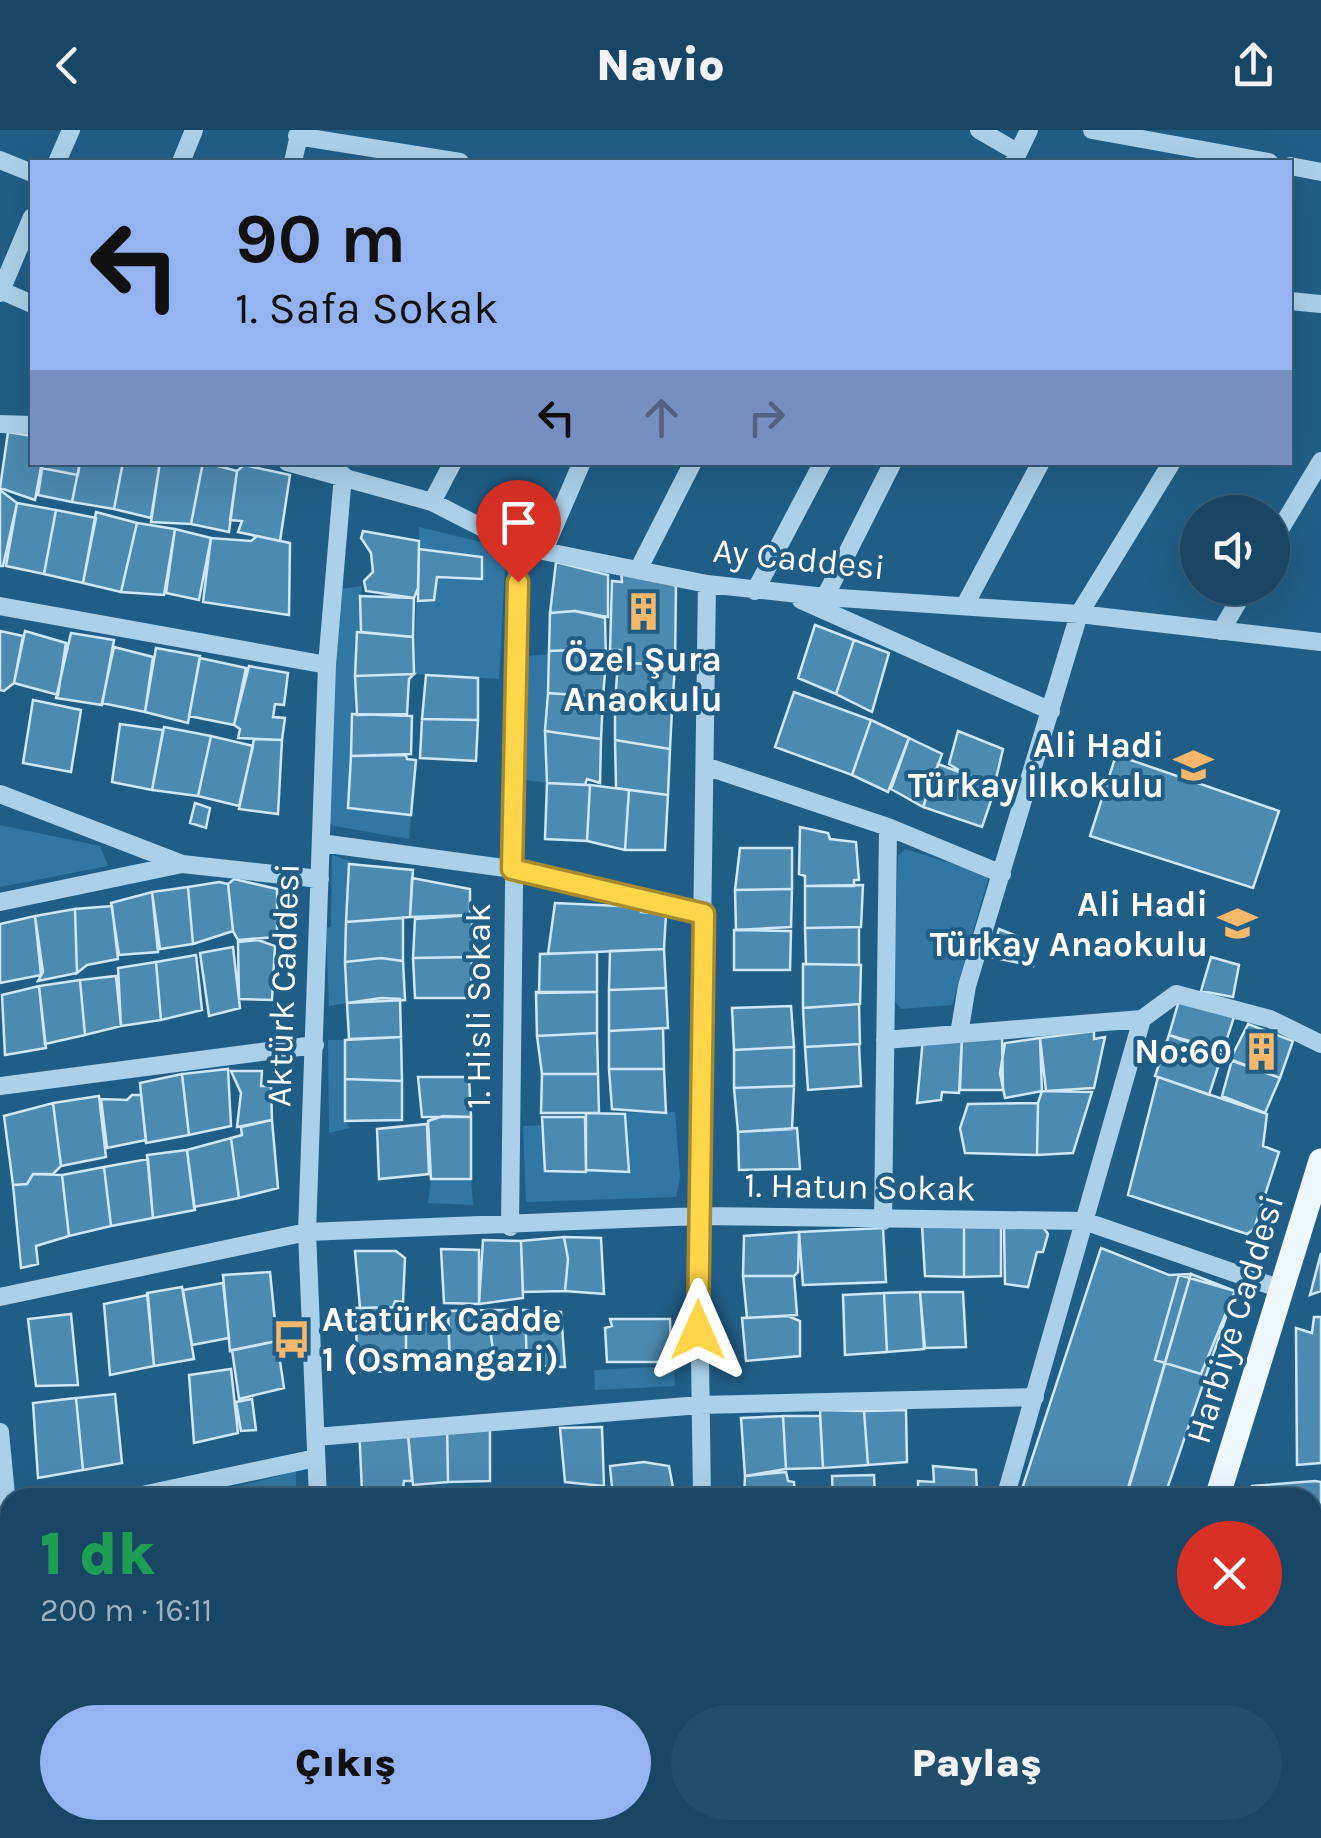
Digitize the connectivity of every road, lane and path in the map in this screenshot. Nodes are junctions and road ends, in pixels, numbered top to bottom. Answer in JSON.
{"nodes":[{"id":1,"x":71,"y":130,"type":"edge"},
{"id":2,"x":194,"y":130,"type":"edge"},
{"id":3,"x":979,"y":130,"type":"edge"},
{"id":4,"x":1029,"y":130,"type":"edge"},
{"id":5,"x":1092,"y":130,"type":"edge"},
{"id":6,"x":299,"y":133,"type":"edge"},
{"id":7,"x":1015,"y":157,"type":"edge"},
{"id":8,"x":0,"y":160,"type":"edge"},
{"id":9,"x":57,"y":160,"type":"edge"},
{"id":10,"x":182,"y":160,"type":"edge"},
{"id":11,"x":293,"y":160,"type":"edge"},
{"id":12,"x":449,"y":160,"type":"edge"},
{"id":13,"x":1258,"y":160,"type":"edge"},
{"id":14,"x":1292,"y":166,"type":"edge"},
{"id":15,"x":30,"y":172,"type":"edge"},
{"id":16,"x":1321,"y":172,"type":"edge"},
{"id":17,"x":30,"y":222,"type":"edge"},
{"id":18,"x":0,"y":291,"type":"edge"},
{"id":19,"x":1292,"y":300,"type":"edge"},
{"id":20,"x":30,"y":303,"type":"edge"},
{"id":21,"x":1321,"y":304,"type":"edge"},
{"id":22,"x":0,"y":424,"type":"edge"},
{"id":23,"x":30,"y":425,"type":"edge"},
{"id":24,"x":1321,"y":461,"type":"edge"},
{"id":25,"x":451,"y":465,"type":"edge"},
{"id":26,"x":581,"y":465,"type":"edge"},
{"id":27,"x":691,"y":465,"type":"edge"},
{"id":28,"x":821,"y":465,"type":"edge"},
{"id":29,"x":891,"y":465,"type":"edge"},
{"id":30,"x":1040,"y":465,"type":"edge"},
{"id":31,"x":1170,"y":465,"type":"edge"},
{"id":32,"x":321,"y":466,"type":"edge"},
{"id":33,"x":343,"y":474,"type":"junction"},
{"id":34,"x":432,"y":502,"type":"junction"},
{"id":35,"x":1290,"y":513,"type":"edge"},
{"id":36,"x":518,"y":546,"type":"junction"},
{"id":37,"x":544,"y":550,"type":"junction"},
{"id":38,"x":638,"y":570,"type":"junction"},
{"id":39,"x":707,"y":584,"type":"junction"},
{"id":40,"x":755,"y":591,"type":"junction"},
{"id":41,"x":786,"y":594,"type":"junction"},
{"id":42,"x":825,"y":597,"type":"junction"},
{"id":43,"x":965,"y":605,"type":"junction"},
{"id":44,"x":1236,"y":605,"type":"edge"},
{"id":45,"x":0,"y":606,"type":"edge"},
{"id":46,"x":1079,"y":614,"type":"junction"},
{"id":47,"x":1220,"y":631,"type":"junction"},
{"id":48,"x":1321,"y":642,"type":"edge"},
{"id":49,"x":327,"y":666,"type":"junction"},
{"id":50,"x":1051,"y":711,"type":"junction"},
{"id":51,"x":705,"y":766,"type":"junction"},
{"id":52,"x":0,"y":794,"type":"edge"},
{"id":53,"x":888,"y":827,"type":"junction"},
{"id":54,"x":320,"y":844,"type":"junction"},
{"id":55,"x":182,"y":864,"type":"junction"},
{"id":56,"x":512,"y":869,"type":"junction"},
{"id":57,"x":1002,"y":874,"type":"junction"},
{"id":58,"x":320,"y":879,"type":"junction"},
{"id":59,"x":0,"y":902,"type":"edge"},
{"id":60,"x":704,"y":914,"type":"junction"},
{"id":61,"x":1142,"y":1019,"type":"junction"},
{"id":62,"x":959,"y":1034,"type":"junction"},
{"id":63,"x":885,"y":1040,"type":"junction"},
{"id":64,"x":1321,"y":1044,"type":"edge"},
{"id":65,"x":315,"y":1045,"type":"junction"},
{"id":66,"x":0,"y":1086,"type":"edge"},
{"id":67,"x":1321,"y":1161,"type":"edge"},
{"id":68,"x":698,"y":1216,"type":"junction"},
{"id":69,"x":884,"y":1221,"type":"junction"},
{"id":70,"x":1084,"y":1221,"type":"junction"},
{"id":71,"x":510,"y":1227,"type":"junction"},
{"id":72,"x":307,"y":1232,"type":"junction"},
{"id":73,"x":1281,"y":1289,"type":"junction"},
{"id":74,"x":0,"y":1297,"type":"edge"},
{"id":75,"x":1034,"y":1397,"type":"junction"},
{"id":76,"x":699,"y":1406,"type":"junction"},
{"id":77,"x":0,"y":1432,"type":"edge"},
{"id":78,"x":316,"y":1438,"type":"junction"},
{"id":79,"x":316,"y":1458,"type":"junction"},
{"id":80,"x":4,"y":1488,"type":"edge"},
{"id":81,"x":175,"y":1488,"type":"edge"},
{"id":82,"x":318,"y":1488,"type":"edge"},
{"id":83,"x":702,"y":1488,"type":"edge"},
{"id":84,"x":1008,"y":1488,"type":"edge"},
{"id":85,"x":1220,"y":1488,"type":"edge"}],
"edges":[{"from":1,"to":9,"type":"street"},
{"from":2,"to":10,"type":"street"},
{"from":3,"to":7,"type":"street"},
{"from":4,"to":7,"type":"street"},
{"from":5,"to":13,"type":"street"},
{"from":6,"to":11,"type":"street"},
{"from":6,"to":12,"type":"street"},
{"from":8,"to":15,"type":"street"},
{"from":14,"to":16,"type":"street"},
{"from":17,"to":18,"type":"street"},
{"from":18,"to":20,"type":"street"},
{"from":19,"to":21,"type":"street"},
{"from":22,"to":23,"type":"street"},
{"from":24,"to":35,"type":"street"},
{"from":25,"to":34,"type":"street"},
{"from":26,"to":37,"type":"street"},
{"from":27,"to":38,"type":"street"},
{"from":28,"to":40,"type":"street"},
{"from":29,"to":42,"type":"street"},
{"from":30,"to":43,"type":"street"},
{"from":31,"to":46,"type":"street"},
{"from":32,"to":33,"type":"street","name":"Ay Caddesi"},
{"from":33,"to":34,"type":"street","name":"Ay Caddesi"},
{"from":33,"to":49,"type":"street","name":"Aktürk Caddesi"},
{"from":34,"to":36,"type":"street","name":"Ay Caddesi"},
{"from":36,"to":37,"type":"street","name":"Ay Caddesi"},
{"from":36,"to":56,"type":"street","name":"1. Hisli Sokak"},
{"from":37,"to":38,"type":"street","name":"Ay Caddesi"},
{"from":38,"to":39,"type":"street","name":"Ay Caddesi"},
{"from":39,"to":40,"type":"street","name":"Ay Caddesi"},
{"from":39,"to":51,"type":"street"},
{"from":40,"to":41,"type":"street","name":"Ay Caddesi"},
{"from":41,"to":42,"type":"street","name":"Ay Caddesi"},
{"from":41,"to":50,"type":"street"},
{"from":42,"to":43,"type":"street","name":"Ay Caddesi"},
{"from":43,"to":46,"type":"street","name":"Ay Caddesi"},
{"from":44,"to":47,"type":"street"},
{"from":45,"to":49,"type":"street"},
{"from":46,"to":47,"type":"street","name":"Ay Caddesi"},
{"from":46,"to":50,"type":"street"},
{"from":47,"to":48,"type":"street","name":"Ay Caddesi"},
{"from":49,"to":54,"type":"street","name":"Aktürk Caddesi"},
{"from":50,"to":57,"type":"street"},
{"from":51,"to":53,"type":"street"},
{"from":51,"to":60,"type":"street"},
{"from":52,"to":55,"type":"street"},
{"from":53,"to":57,"type":"street"},
{"from":53,"to":63,"type":"street"},
{"from":54,"to":56,"type":"street"},
{"from":54,"to":58,"type":"street","name":"Aktürk Caddesi"},
{"from":55,"to":58,"type":"street"},
{"from":55,"to":59,"type":"street"},
{"from":56,"to":60,"type":"street"},
{"from":56,"to":71,"type":"street","name":"1. Hisli Sokak"},
{"from":57,"to":62,"type":"street"},
{"from":58,"to":65,"type":"street","name":"Aktürk Caddesi"},
{"from":60,"to":68,"type":"street"},
{"from":61,"to":62,"type":"street"},
{"from":61,"to":64,"type":"street"},
{"from":61,"to":70,"type":"street"},
{"from":62,"to":63,"type":"street"},
{"from":63,"to":69,"type":"street"},
{"from":65,"to":66,"type":"street"},
{"from":65,"to":72,"type":"street","name":"Aktürk Caddesi"},
{"from":67,"to":73,"type":"main road","name":"Harbiye Caddesi"},
{"from":68,"to":69,"type":"street","name":"1. Hatun Sokak"},
{"from":68,"to":71,"type":"street","name":"1. Hatun Sokak"},
{"from":68,"to":76,"type":"street"},
{"from":69,"to":70,"type":"street","name":"1. Hatun Sokak"},
{"from":70,"to":73,"type":"street","name":"1. Hatun Sokak"},
{"from":70,"to":75,"type":"street"},
{"from":71,"to":72,"type":"street","name":"1. Hatun Sokak"},
{"from":72,"to":74,"type":"street","name":"1. Hatun Sokak"},
{"from":72,"to":78,"type":"street","name":"Aktürk Caddesi"},
{"from":73,"to":85,"type":"main road","name":"Harbiye Caddesi"},
{"from":75,"to":76,"type":"street"},
{"from":75,"to":84,"type":"street"},
{"from":76,"to":78,"type":"street"},
{"from":76,"to":83,"type":"street"},
{"from":77,"to":80,"type":"street"},
{"from":78,"to":79,"type":"street","name":"Aktürk Caddesi"},
{"from":79,"to":81,"type":"street"},
{"from":79,"to":82,"type":"street","name":"Aktürk Caddesi"}]}
